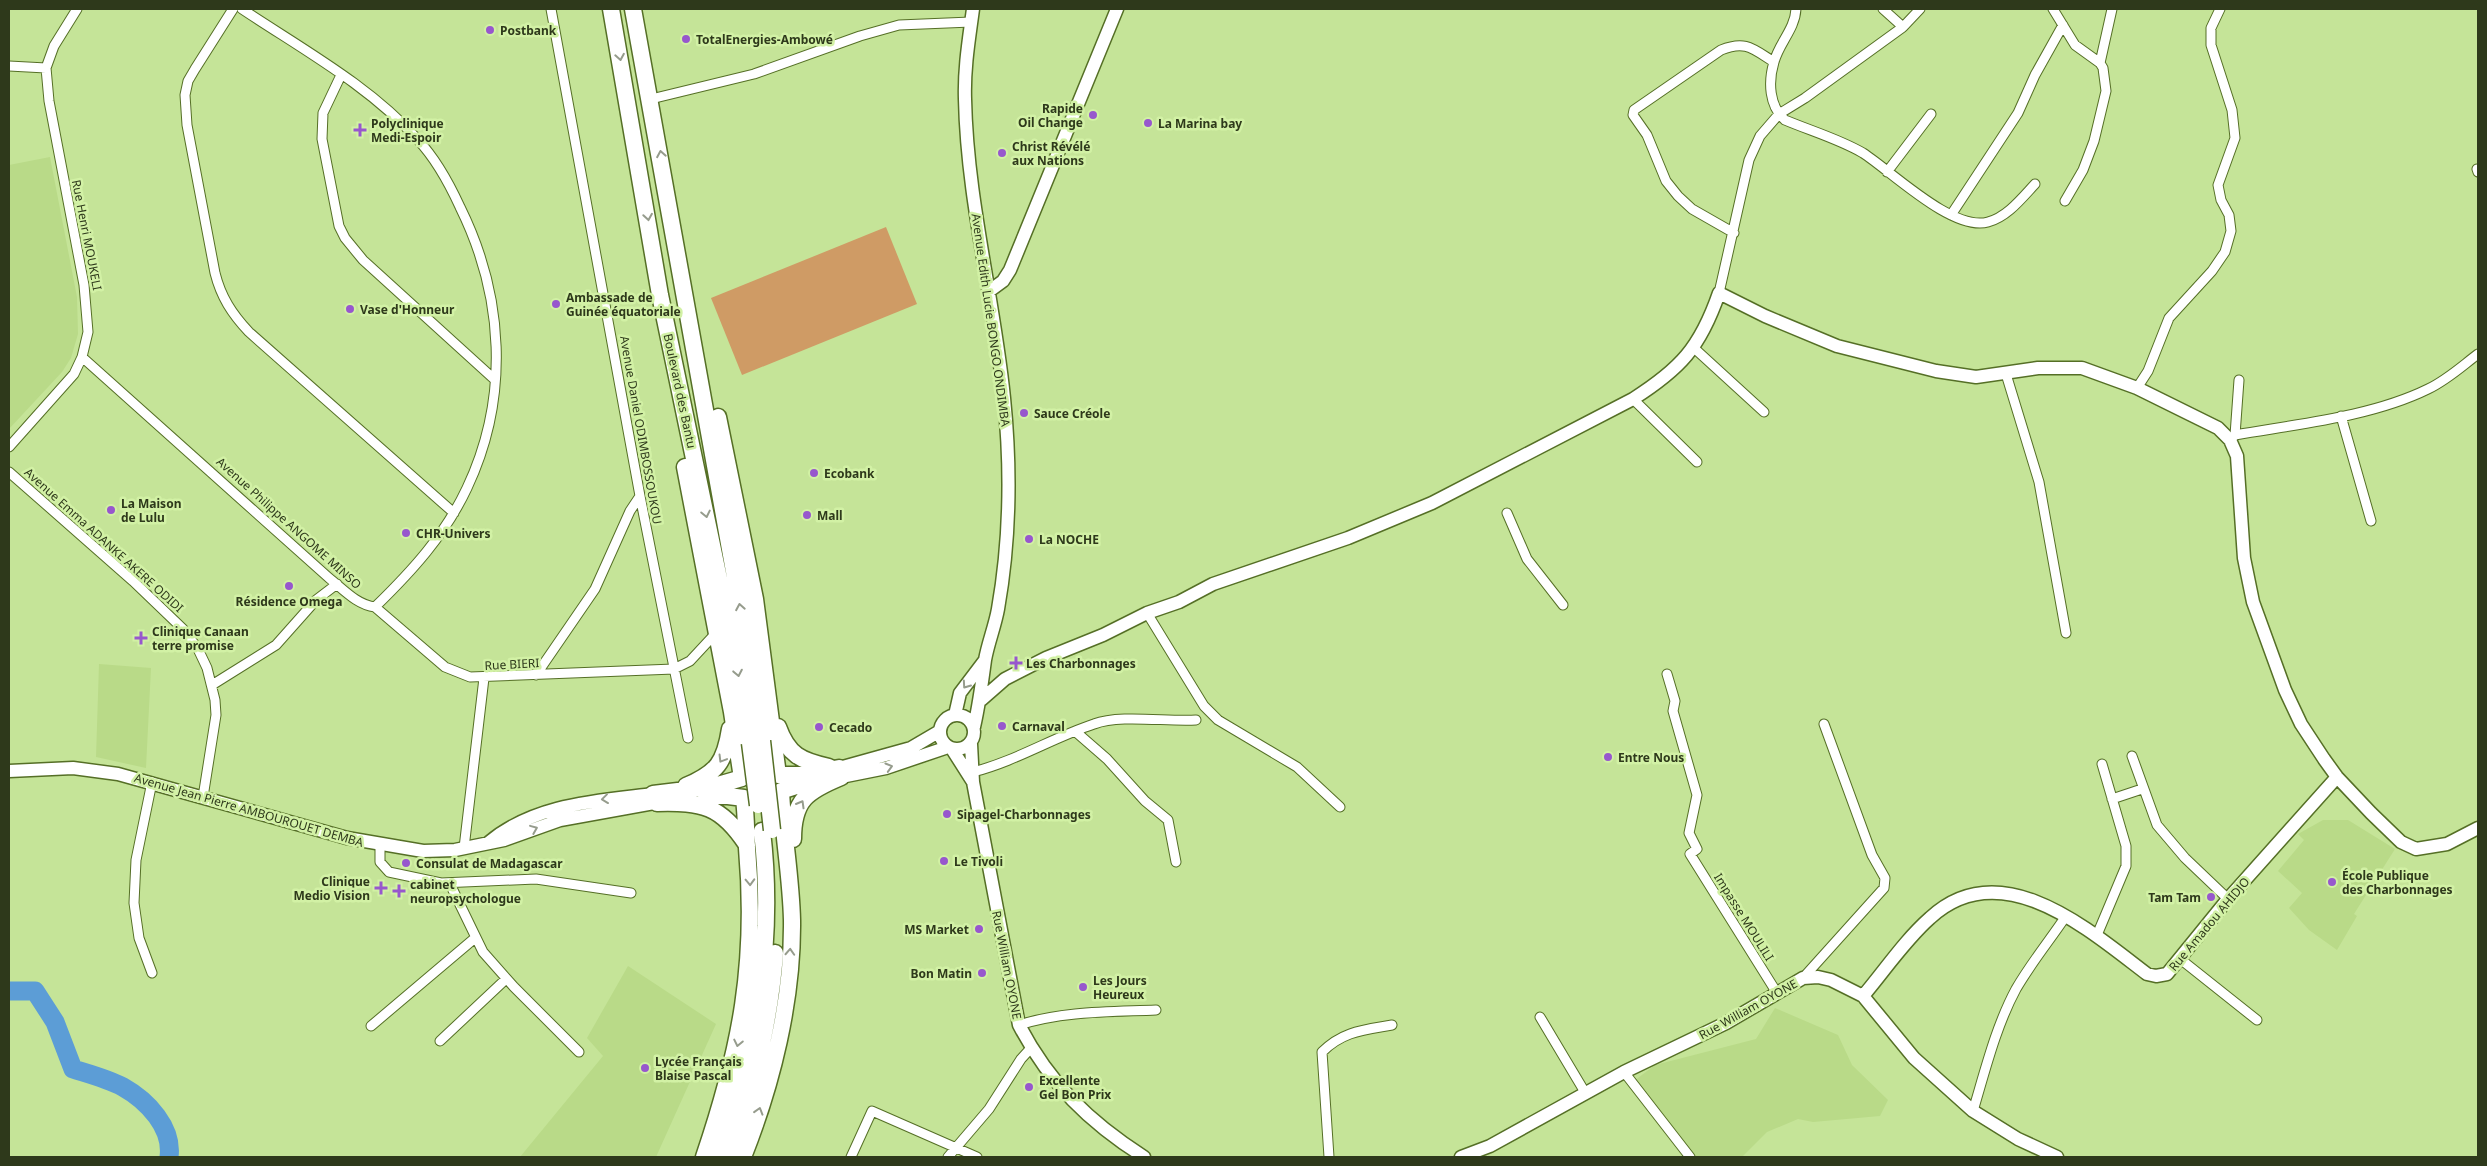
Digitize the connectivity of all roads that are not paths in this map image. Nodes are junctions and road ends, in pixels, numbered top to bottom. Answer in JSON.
{"nodes":[{"id":1,"x":77,"y":9,"type":"edge"},
{"id":2,"x":233,"y":9,"type":"edge"},
{"id":3,"x":242,"y":9,"type":"edge"},
{"id":4,"x":551,"y":9,"type":"edge"},
{"id":5,"x":611,"y":9,"type":"edge"},
{"id":6,"x":633,"y":9,"type":"edge"},
{"id":7,"x":973,"y":9,"type":"edge"},
{"id":8,"x":1117,"y":9,"type":"edge"},
{"id":9,"x":1796,"y":9,"type":"edge"},
{"id":10,"x":1883,"y":9,"type":"edge"},
{"id":11,"x":1920,"y":9,"type":"edge"},
{"id":12,"x":2053,"y":9,"type":"edge"},
{"id":13,"x":2112,"y":9,"type":"edge"},
{"id":14,"x":2220,"y":9,"type":"edge"},
{"id":15,"x":971,"y":22,"type":"junction"},
{"id":16,"x":2063,"y":25,"type":"junction"},
{"id":17,"x":1903,"y":27,"type":"junction"},
{"id":18,"x":1774,"y":62,"type":"junction"},
{"id":19,"x":2100,"y":63,"type":"junction"},
{"id":20,"x":9,"y":66,"type":"edge"},
{"id":21,"x":46,"y":68,"type":"junction"},
{"id":22,"x":341,"y":75,"type":"junction"},
{"id":23,"x":651,"y":99,"type":"junction"},
{"id":24,"x":1779,"y":114,"type":"junction"},
{"id":25,"x":1931,"y":114,"type":"dead end"},
{"id":26,"x":1887,"y":172,"type":"junction"},
{"id":27,"x":2035,"y":184,"type":"dead end"},
{"id":28,"x":2065,"y":201,"type":"dead end"},
{"id":29,"x":1952,"y":214,"type":"junction"},
{"id":30,"x":1734,"y":233,"type":"junction"},
{"id":31,"x":684,"y":289,"type":"junction"},
{"id":32,"x":988,"y":292,"type":"junction"},
{"id":33,"x":1719,"y":293,"type":"junction"},
{"id":34,"x":660,"y":294,"type":"junction"},
{"id":35,"x":1694,"y":348,"type":"junction"},
{"id":36,"x":2478,"y":354,"type":"edge"},
{"id":37,"x":82,"y":357,"type":"junction"},
{"id":38,"x":2006,"y":374,"type":"junction"},
{"id":39,"x":494,"y":379,"type":"junction"},
{"id":40,"x":2239,"y":380,"type":"dead end"},
{"id":41,"x":2137,"y":388,"type":"junction"},
{"id":42,"x":1633,"y":399,"type":"junction"},
{"id":43,"x":1764,"y":412,"type":"dead end"},
{"id":44,"x":2341,"y":416,"type":"junction"},
{"id":45,"x":2233,"y":438,"type":"junction"},
{"id":46,"x":9,"y":447,"type":"edge"},
{"id":47,"x":1697,"y":462,"type":"dead end"},
{"id":48,"x":9,"y":472,"type":"edge"},
{"id":49,"x":640,"y":496,"type":"junction"},
{"id":50,"x":454,"y":513,"type":"junction"},
{"id":51,"x":1507,"y":513,"type":"dead end"},
{"id":52,"x":2371,"y":521,"type":"dead end"},
{"id":53,"x":337,"y":584,"type":"junction"},
{"id":54,"x":1563,"y":605,"type":"dead end"},
{"id":55,"x":375,"y":607,"type":"junction"},
{"id":56,"x":1147,"y":613,"type":"junction"},
{"id":57,"x":716,"y":633,"type":"junction"},
{"id":58,"x":2066,"y":633,"type":"dead end"},
{"id":59,"x":985,"y":660,"type":"junction"},
{"id":60,"x":674,"y":670,"type":"junction"},
{"id":61,"x":1667,"y":674,"type":"dead end"},
{"id":62,"x":536,"y":675,"type":"junction"},
{"id":63,"x":484,"y":678,"type":"junction"},
{"id":64,"x":212,"y":685,"type":"junction"},
{"id":65,"x":981,"y":700,"type":"junction"},
{"id":66,"x":769,"y":701,"type":"junction"},
{"id":67,"x":732,"y":712,"type":"junction"},
{"id":68,"x":955,"y":715,"type":"junction"},
{"id":69,"x":1196,"y":720,"type":"dead end"},
{"id":70,"x":1824,"y":724,"type":"dead end"},
{"id":71,"x":974,"y":727,"type":"junction"},
{"id":72,"x":940,"y":731,"type":"junction"},
{"id":73,"x":1076,"y":732,"type":"junction"},
{"id":74,"x":688,"y":738,"type":"dead end"},
{"id":75,"x":756,"y":742,"type":"junction"},
{"id":76,"x":970,"y":744,"type":"junction"},
{"id":77,"x":950,"y":748,"type":"junction"},
{"id":78,"x":2132,"y":756,"type":"dead end"},
{"id":79,"x":2102,"y":764,"type":"dead end"},
{"id":80,"x":9,"y":771,"type":"edge"},
{"id":81,"x":840,"y":773,"type":"junction"},
{"id":82,"x":778,"y":775,"type":"junction"},
{"id":83,"x":973,"y":777,"type":"junction"},
{"id":84,"x":2338,"y":777,"type":"junction"},
{"id":85,"x":742,"y":778,"type":"junction"},
{"id":86,"x":152,"y":782,"type":"junction"},
{"id":87,"x":2142,"y":789,"type":"junction"},
{"id":88,"x":781,"y":791,"type":"junction"},
{"id":89,"x":202,"y":797,"type":"junction"},
{"id":90,"x":744,"y":798,"type":"junction"},
{"id":91,"x":654,"y":799,"type":"junction"},
{"id":92,"x":2112,"y":799,"type":"junction"},
{"id":93,"x":1340,"y":807,"type":"dead end"},
{"id":94,"x":2478,"y":828,"type":"edge"},
{"id":95,"x":767,"y":830,"type":"junction"},
{"id":96,"x":747,"y":845,"type":"junction"},
{"id":97,"x":380,"y":846,"type":"junction"},
{"id":98,"x":464,"y":848,"type":"junction"},
{"id":99,"x":1176,"y":862,"type":"dead end"},
{"id":100,"x":450,"y":884,"type":"junction"},
{"id":101,"x":790,"y":886,"type":"junction"},
{"id":102,"x":631,"y":893,"type":"dead end"},
{"id":103,"x":2228,"y":899,"type":"junction"},
{"id":104,"x":2066,"y":916,"type":"junction"},
{"id":105,"x":2096,"y":935,"type":"junction"},
{"id":106,"x":475,"y":938,"type":"junction"},
{"id":107,"x":2179,"y":958,"type":"junction"},
{"id":108,"x":152,"y":973,"type":"dead end"},
{"id":109,"x":1802,"y":978,"type":"junction"},
{"id":110,"x":506,"y":979,"type":"junction"},
{"id":111,"x":1777,"y":993,"type":"junction"},
{"id":112,"x":1863,"y":996,"type":"junction"},
{"id":113,"x":1156,"y":1010,"type":"dead end"},
{"id":114,"x":1540,"y":1017,"type":"dead end"},
{"id":115,"x":2257,"y":1020,"type":"dead end"},
{"id":116,"x":1019,"y":1025,"type":"junction"},
{"id":117,"x":1392,"y":1025,"type":"dead end"},
{"id":118,"x":371,"y":1026,"type":"dead end"},
{"id":119,"x":440,"y":1042,"type":"dead end"},
{"id":120,"x":1031,"y":1048,"type":"junction"},
{"id":121,"x":579,"y":1052,"type":"dead end"},
{"id":122,"x":1624,"y":1072,"type":"junction"},
{"id":123,"x":1586,"y":1094,"type":"junction"},
{"id":124,"x":1973,"y":1112,"type":"junction"},
{"id":125,"x":956,"y":1148,"type":"junction"},
{"id":126,"x":704,"y":1157,"type":"edge"},
{"id":127,"x":715,"y":1157,"type":"edge"},
{"id":128,"x":730,"y":1157,"type":"edge"},
{"id":129,"x":743,"y":1157,"type":"edge"},
{"id":130,"x":851,"y":1157,"type":"edge"},
{"id":131,"x":948,"y":1157,"type":"edge"},
{"id":132,"x":977,"y":1157,"type":"edge"},
{"id":133,"x":1144,"y":1157,"type":"edge"},
{"id":134,"x":1330,"y":1157,"type":"edge"},
{"id":135,"x":1460,"y":1157,"type":"edge"},
{"id":136,"x":1690,"y":1157,"type":"edge"},
{"id":137,"x":2058,"y":1157,"type":"edge"}],
"edges":[{"from":1,"to":21,"type":"street","name":"Rue Henri MOUKELI"},
{"from":2,"to":50,"type":"street"},
{"from":3,"to":22,"type":"street"},
{"from":4,"to":49,"type":"street","name":"Avenue Daniel ODIMBOSSOUKOU"},
{"from":5,"to":34,"type":"highway","name":"Boulevard des Bantu","one_way":true},
{"from":6,"to":23,"type":"highway","name":"Boulevard des Bantu"},
{"from":7,"to":15,"type":"street","name":"Avenue Edith Lucie BONGO ONDIMBA"},
{"from":8,"to":32,"type":"street"},
{"from":9,"to":18,"type":"street"},
{"from":10,"to":17,"type":"street"},
{"from":11,"to":17,"type":"street"},
{"from":12,"to":16,"type":"street"},
{"from":13,"to":19,"type":"street"},
{"from":14,"to":41,"type":"street"},
{"from":15,"to":23,"type":"street"},
{"from":15,"to":32,"type":"street","name":"Avenue Edith Lucie BONGO ONDIMBA"},
{"from":16,"to":19,"type":"street"},
{"from":16,"to":29,"type":"street"},
{"from":17,"to":24,"type":"street"},
{"from":18,"to":24,"type":"street"},
{"from":18,"to":30,"type":"street"},
{"from":19,"to":28,"type":"street"},
{"from":20,"to":21,"type":"street"},
{"from":21,"to":37,"type":"street","name":"Rue Henri MOUKELI"},
{"from":22,"to":39,"type":"street"},
{"from":22,"to":39,"type":"street"},
{"from":31,"to":23,"type":"highway","name":"Boulevard des Bantu","one_way":true},
{"from":24,"to":26,"type":"street"},
{"from":24,"to":30,"type":"street"},
{"from":25,"to":26,"type":"street"},
{"from":26,"to":29,"type":"street"},
{"from":27,"to":29,"type":"street"},
{"from":30,"to":33,"type":"street"},
{"from":31,"to":66,"type":"highway"},
{"from":75,"to":31,"type":"highway","name":"Boulevard des Bantu","one_way":true},
{"from":32,"to":59,"type":"street","name":"Avenue Edith Lucie BONGO ONDIMBA"},
{"from":33,"to":35,"type":"street"},
{"from":33,"to":38,"type":"street"},
{"from":34,"to":57,"type":"highway"},
{"from":34,"to":75,"type":"highway","name":"Boulevard des Bantu","one_way":true},
{"from":35,"to":42,"type":"street"},
{"from":35,"to":43,"type":"street"},
{"from":36,"to":44,"type":"street"},
{"from":37,"to":46,"type":"street","name":"Rue Henri MOUKELI"},
{"from":37,"to":53,"type":"street","name":"Avenue Philippe ANGOME MINSO"},
{"from":38,"to":41,"type":"street"},
{"from":38,"to":58,"type":"street"},
{"from":39,"to":50,"type":"street"},
{"from":40,"to":45,"type":"street"},
{"from":41,"to":45,"type":"street"},
{"from":42,"to":47,"type":"street"},
{"from":42,"to":56,"type":"street"},
{"from":44,"to":45,"type":"street"},
{"from":44,"to":52,"type":"street"},
{"from":45,"to":84,"type":"street"},
{"from":48,"to":64,"type":"street","name":"Avenue Emma ADANKE AKERE ODIDI"},
{"from":49,"to":60,"type":"street","name":"Avenue Daniel ODIMBOSSOUKOU"},
{"from":49,"to":62,"type":"street"},
{"from":50,"to":55,"type":"street"},
{"from":51,"to":54,"type":"street"},
{"from":53,"to":55,"type":"street","name":"Avenue Philippe ANGOME MINSO"},
{"from":53,"to":64,"type":"street"},
{"from":55,"to":63,"type":"street","name":"Rue BIERI"},
{"from":56,"to":65,"type":"street"},
{"from":56,"to":93,"type":"street"},
{"from":57,"to":60,"type":"street"},
{"from":57,"to":67,"type":"highway"},
{"from":59,"to":65,"type":"street"},
{"from":59,"to":68,"type":"street","one_way":true},
{"from":60,"to":62,"type":"street","name":"Rue BIERI"},
{"from":60,"to":74,"type":"street","name":"Avenue Daniel ODIMBOSSOUKOU"},
{"from":61,"to":111,"type":"street","name":"Impasse MOULILI"},
{"from":62,"to":63,"type":"street","name":"Rue BIERI"},
{"from":63,"to":98,"type":"street"},
{"from":64,"to":89,"type":"street","name":"Avenue Emma ADANKE AKERE ODIDI"},
{"from":65,"to":71,"type":"street"},
{"from":66,"to":81,"type":"highway"},
{"from":66,"to":82,"type":"highway"},
{"from":67,"to":85,"type":"highway"},
{"from":67,"to":91,"type":"highway","one_way":true},
{"from":68,"to":71,"type":"street"},
{"from":68,"to":72,"type":"street"},
{"from":69,"to":73,"type":"street"},
{"from":70,"to":109,"type":"street"},
{"from":71,"to":76,"type":"street"},
{"from":72,"to":77,"type":"street"},
{"from":72,"to":81,"type":"street"},
{"from":73,"to":83,"type":"street"},
{"from":73,"to":99,"type":"street"},
{"from":75,"to":95,"type":"highway","bridge":true},
{"from":76,"to":77,"type":"street"},
{"from":76,"to":83,"type":"street","name":"Rue William OYONE"},
{"from":81,"to":77,"type":"street","one_way":true},
{"from":77,"to":83,"type":"street"},
{"from":78,"to":87,"type":"street"},
{"from":79,"to":92,"type":"street"},
{"from":80,"to":86,"type":"street","name":"Avenue Jean Pierre AMBOUROUET DEMBA"},
{"from":81,"to":82,"type":"highway"},
{"from":81,"to":88,"type":"highway"},
{"from":101,"to":81,"type":"highway","one_way":true},
{"from":82,"to":85,"type":"highway"},
{"from":82,"to":88,"type":"highway"},
{"from":83,"to":116,"type":"street","name":"Rue William OYONE"},
{"from":84,"to":94,"type":"street"},
{"from":84,"to":103,"type":"street","name":"Rue Amadou AHIDJO"},
{"from":85,"to":90,"type":"highway"},
{"from":85,"to":91,"type":"highway"},
{"from":86,"to":89,"type":"street","name":"Avenue Jean Pierre AMBOUROUET DEMBA"},
{"from":86,"to":108,"type":"street"},
{"from":87,"to":92,"type":"street"},
{"from":87,"to":103,"type":"street"},
{"from":88,"to":90,"type":"highway"},
{"from":88,"to":101,"type":"highway"},
{"from":89,"to":97,"type":"street","name":"Avenue Jean Pierre AMBOUROUET DEMBA"},
{"from":90,"to":91,"type":"highway"},
{"from":90,"to":96,"type":"highway"},
{"from":91,"to":96,"type":"highway"},
{"from":91,"to":98,"type":"street","name":"Avenue Jean Pierre AMBOUROUET DEMBA"},
{"from":92,"to":105,"type":"street"},
{"from":95,"to":127,"type":"highway"},
{"from":95,"to":128,"type":"highway"},
{"from":96,"to":126,"type":"highway","one_way":true},
{"from":97,"to":98,"type":"street","name":"Avenue Jean Pierre AMBOUROUET DEMBA"},
{"from":97,"to":100,"type":"street"},
{"from":100,"to":102,"type":"street"},
{"from":100,"to":106,"type":"street"},
{"from":129,"to":101,"type":"highway","one_way":true},
{"from":103,"to":107,"type":"street","name":"Rue Amadou AHIDJO"},
{"from":104,"to":105,"type":"street","name":"Rue Amadou AHIDJO"},
{"from":104,"to":112,"type":"street","name":"Rue Amadou AHIDJO"},
{"from":104,"to":124,"type":"street"},
{"from":105,"to":107,"type":"street","name":"Rue Amadou AHIDJO"},
{"from":106,"to":110,"type":"street"},
{"from":106,"to":118,"type":"street"},
{"from":107,"to":115,"type":"street"},
{"from":109,"to":111,"type":"street","name":"Rue William OYONE"},
{"from":109,"to":112,"type":"street","name":"Rue William OYONE"},
{"from":110,"to":119,"type":"street"},
{"from":110,"to":121,"type":"street"},
{"from":111,"to":122,"type":"street","name":"Rue William OYONE"},
{"from":112,"to":124,"type":"street","name":"Rue William OYONE"},
{"from":113,"to":116,"type":"street"},
{"from":114,"to":123,"type":"street"},
{"from":116,"to":120,"type":"street","name":"Rue William OYONE"},
{"from":117,"to":134,"type":"street"},
{"from":120,"to":125,"type":"street"},
{"from":120,"to":133,"type":"street","name":"Rue William OYONE"},
{"from":122,"to":123,"type":"street","name":"Rue William OYONE"},
{"from":122,"to":136,"type":"street"},
{"from":123,"to":135,"type":"street","name":"Rue William OYONE"},
{"from":124,"to":137,"type":"street","name":"Rue William OYONE"},
{"from":125,"to":130,"type":"street"},
{"from":125,"to":131,"type":"street"},
{"from":125,"to":132,"type":"street"}]}
